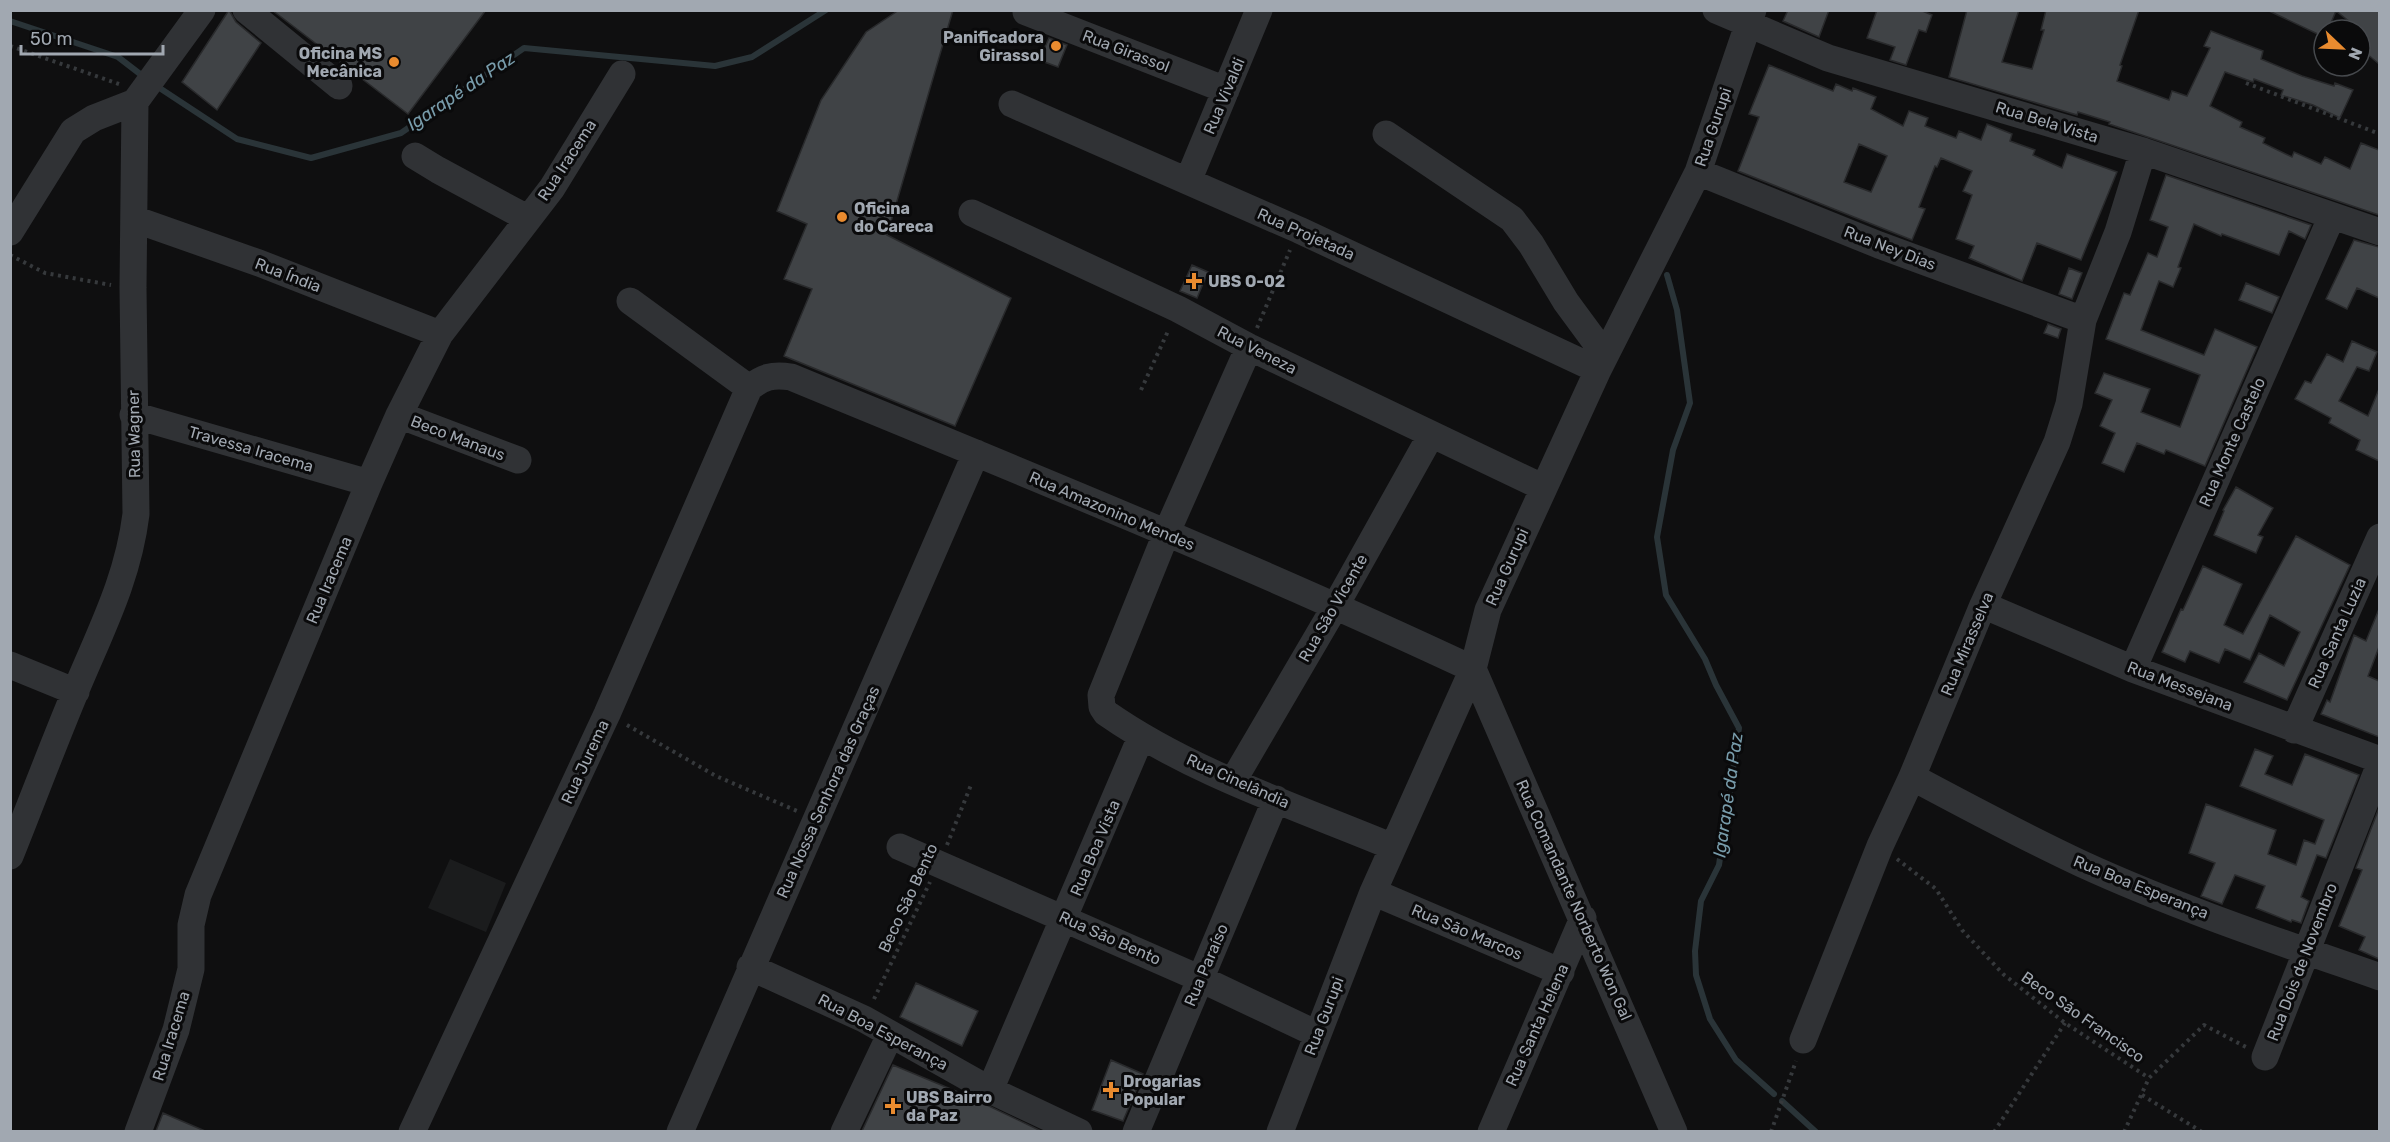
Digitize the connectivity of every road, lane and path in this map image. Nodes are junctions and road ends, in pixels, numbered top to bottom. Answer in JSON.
{"nodes":[{"id":1,"x":202,"y":10,"type":"edge"},
{"id":2,"x":246,"y":10,"type":"edge"},
{"id":3,"x":1259,"y":10,"type":"edge"},
{"id":4,"x":1716,"y":10,"type":"edge"},
{"id":5,"x":1026,"y":12,"type":"dead end"},
{"id":6,"x":1751,"y":18,"type":"edge"},
{"id":7,"x":10,"y":46,"type":"edge"},
{"id":8,"x":622,"y":74,"type":"dead end"},
{"id":9,"x":2246,"y":84,"type":"dead end"},
{"id":10,"x":339,"y":86,"type":"dead end"},
{"id":11,"x":1226,"y":90,"type":"junction"},
{"id":12,"x":139,"y":97,"type":"junction"},
{"id":13,"x":1012,"y":105,"type":"dead end"},
{"id":14,"x":1386,"y":134,"type":"dead end"},
{"id":15,"x":2379,"y":135,"type":"edge"},
{"id":16,"x":2143,"y":151,"type":"junction"},
{"id":17,"x":415,"y":156,"type":"dead end"},
{"id":18,"x":1698,"y":172,"type":"junction"},
{"id":19,"x":1188,"y":181,"type":"junction"},
{"id":20,"x":972,"y":213,"type":"dead end"},
{"id":21,"x":2332,"y":216,"type":"junction"},
{"id":22,"x":527,"y":218,"type":"junction"},
{"id":23,"x":134,"y":219,"type":"junction"},
{"id":24,"x":1299,"y":230,"type":"junction"},
{"id":25,"x":10,"y":232,"type":"edge"},
{"id":26,"x":2379,"y":232,"type":"edge"},
{"id":27,"x":10,"y":255,"type":"edge"},
{"id":28,"x":133,"y":288,"type":"junction"},
{"id":29,"x":630,"y":301,"type":"dead end"},
{"id":30,"x":1178,"y":309,"type":"junction"},
{"id":31,"x":2083,"y":320,"type":"junction"},
{"id":32,"x":440,"y":334,"type":"junction"},
{"id":33,"x":1249,"y":347,"type":"junction"},
{"id":34,"x":1601,"y":362,"type":"junction"},
{"id":35,"x":740,"y":382,"type":"junction"},
{"id":36,"x":1141,"y":390,"type":"dead end"},
{"id":37,"x":133,"y":415,"type":"junction"},
{"id":38,"x":399,"y":415,"type":"junction"},
{"id":39,"x":1431,"y":435,"type":"junction"},
{"id":40,"x":976,"y":453,"type":"junction"},
{"id":41,"x":518,"y":460,"type":"dead end"},
{"id":42,"x":369,"y":483,"type":"junction"},
{"id":43,"x":1542,"y":487,"type":"junction"},
{"id":44,"x":1166,"y":534,"type":"junction"},
{"id":45,"x":2379,"y":537,"type":"edge"},
{"id":46,"x":1336,"y":605,"type":"junction"},
{"id":47,"x":1983,"y":605,"type":"junction"},
{"id":48,"x":10,"y":665,"type":"edge"},
{"id":49,"x":1473,"y":669,"type":"junction"},
{"id":50,"x":2133,"y":669,"type":"junction"},
{"id":51,"x":76,"y":692,"type":"junction"},
{"id":52,"x":607,"y":714,"type":"junction"},
{"id":53,"x":2294,"y":730,"type":"junction"},
{"id":54,"x":1141,"y":738,"type":"junction"},
{"id":55,"x":2379,"y":762,"type":"edge"},
{"id":56,"x":1912,"y":777,"type":"junction"},
{"id":57,"x":1233,"y":781,"type":"junction"},
{"id":58,"x":971,"y":785,"type":"dead end"},
{"id":59,"x":1276,"y":799,"type":"junction"},
{"id":60,"x":817,"y":819,"type":"junction"},
{"id":61,"x":900,"y":846,"type":"dead end"},
{"id":62,"x":1880,"y":846,"type":"junction"},
{"id":63,"x":1393,"y":847,"type":"junction"},
{"id":64,"x":10,"y":856,"type":"edge"},
{"id":65,"x":939,"y":863,"type":"junction"},
{"id":66,"x":1373,"y":892,"type":"junction"},
{"id":67,"x":1065,"y":918,"type":"junction"},
{"id":68,"x":1583,"y":918,"type":"junction"},
{"id":69,"x":2306,"y":951,"type":"junction"},
{"id":70,"x":750,"y":967,"type":"junction"},
{"id":71,"x":1561,"y":972,"type":"junction"},
{"id":72,"x":2379,"y":977,"type":"edge"},
{"id":73,"x":1201,"y":979,"type":"junction"},
{"id":74,"x":864,"y":1019,"type":"junction"},
{"id":75,"x":2065,"y":1023,"type":"junction"},
{"id":76,"x":1317,"y":1034,"type":"junction"},
{"id":77,"x":890,"y":1035,"type":"junction"},
{"id":78,"x":1803,"y":1040,"type":"joint"},
{"id":79,"x":2265,"y":1057,"type":"joint"},
{"id":80,"x":2149,"y":1078,"type":"junction"},
{"id":81,"x":990,"y":1090,"type":"junction"},
{"id":82,"x":2142,"y":1095,"type":"junction"},
{"id":83,"x":138,"y":1131,"type":"edge"},
{"id":84,"x":412,"y":1131,"type":"edge"},
{"id":85,"x":680,"y":1131,"type":"edge"},
{"id":86,"x":844,"y":1131,"type":"edge"},
{"id":87,"x":1074,"y":1131,"type":"edge"},
{"id":88,"x":1136,"y":1131,"type":"edge"},
{"id":89,"x":1280,"y":1131,"type":"edge"},
{"id":90,"x":1491,"y":1131,"type":"edge"},
{"id":91,"x":1674,"y":1131,"type":"edge"},
{"id":92,"x":1771,"y":1131,"type":"edge"},
{"id":93,"x":1994,"y":1131,"type":"edge"},
{"id":94,"x":2124,"y":1131,"type":"edge"},
{"id":95,"x":2202,"y":1131,"type":"edge"}],
"edges":[{"from":1,"to":12,"type":"street"},
{"from":2,"to":10,"type":"street"},
{"from":3,"to":11,"type":"street","name":"Rua Vivaldi"},
{"from":4,"to":6,"type":"street","name":"Rua Bela Vista"},
{"from":5,"to":11,"type":"street","name":"Rua Girassol"},
{"from":6,"to":16,"type":"street","name":"Rua Bela Vista"},
{"from":6,"to":18,"type":"street","name":"Rua Gurupi"},
{"from":7,"to":12,"type":"path"},
{"from":8,"to":22,"type":"street","name":"Rua Iracema"},
{"from":9,"to":15,"type":"path"},
{"from":11,"to":19,"type":"street","name":"Rua Vivaldi"},
{"from":12,"to":23,"type":"street","name":"Rua Wagner"},
{"from":12,"to":25,"type":"street"},
{"from":13,"to":19,"type":"street","name":"Rua Projetada"},
{"from":14,"to":34,"type":"street"},
{"from":16,"to":21,"type":"street","name":"Rua Bela Vista"},
{"from":16,"to":31,"type":"street","name":"Rua Mirasselva"},
{"from":17,"to":22,"type":"street"},
{"from":18,"to":31,"type":"street","name":"Rua Ney Dias"},
{"from":18,"to":34,"type":"street","name":"Rua Gurupi"},
{"from":19,"to":24,"type":"street","name":"Rua Projetada"},
{"from":20,"to":30,"type":"street","name":"Rua Veneza"},
{"from":21,"to":26,"type":"street","name":"Rua Bela Vista"},
{"from":21,"to":50,"type":"street","name":"Rua Monte Castelo"},
{"from":22,"to":32,"type":"street","name":"Rua Iracema"},
{"from":23,"to":28,"type":"street","name":"Rua Wagner"},
{"from":23,"to":32,"type":"street","name":"Rua Índia"},
{"from":24,"to":33,"type":"path"},
{"from":24,"to":34,"type":"street","name":"Rua Projetada"},
{"from":27,"to":28,"type":"path"},
{"from":28,"to":37,"type":"street","name":"Rua Wagner"},
{"from":29,"to":35,"type":"street"},
{"from":30,"to":33,"type":"street","name":"Rua Veneza"},
{"from":30,"to":36,"type":"path"},
{"from":31,"to":47,"type":"street","name":"Rua Mirasselva"},
{"from":32,"to":38,"type":"street","name":"Rua Iracema"},
{"from":33,"to":39,"type":"street","name":"Rua Veneza"},
{"from":33,"to":44,"type":"street"},
{"from":34,"to":43,"type":"street","name":"Rua Gurupi"},
{"from":35,"to":40,"type":"street","name":"Rua Amazonino Mendes"},
{"from":35,"to":52,"type":"street","name":"Rua Jurema"},
{"from":37,"to":42,"type":"street","name":"Travessa Iracema"},
{"from":37,"to":51,"type":"street","name":"Rua Wagner"},
{"from":38,"to":41,"type":"street","name":"Beco Manaus"},
{"from":38,"to":42,"type":"street","name":"Rua Iracema"},
{"from":39,"to":43,"type":"street","name":"Rua Veneza"},
{"from":39,"to":46,"type":"street","name":"Rua São Vicente"},
{"from":40,"to":44,"type":"street","name":"Rua Amazonino Mendes"},
{"from":40,"to":60,"type":"street","name":"Rua Nossa Senhora das Graças"},
{"from":42,"to":83,"type":"street","name":"Rua Iracema"},
{"from":43,"to":49,"type":"street","name":"Rua Gurupi"},
{"from":44,"to":46,"type":"street","name":"Rua Amazonino Mendes"},
{"from":44,"to":54,"type":"street","name":"Rua Cinelândia"},
{"from":45,"to":53,"type":"street","name":"Rua Santa Luzia"},
{"from":46,"to":49,"type":"street","name":"Rua Amazonino Mendes"},
{"from":46,"to":57,"type":"street","name":"Rua São Vicente"},
{"from":47,"to":50,"type":"street","name":"Rua Messejana"},
{"from":47,"to":56,"type":"street","name":"Rua Mirasselva"},
{"from":48,"to":51,"type":"street"},
{"from":49,"to":63,"type":"street","name":"Rua Gurupi"},
{"from":49,"to":68,"type":"street","name":"Rua Comandante Norberto Won Gal"},
{"from":50,"to":53,"type":"street","name":"Rua Messejana"},
{"from":51,"to":64,"type":"street","name":"Rua Wagner"},
{"from":52,"to":60,"type":"path"},
{"from":52,"to":84,"type":"street","name":"Rua Jurema"},
{"from":53,"to":55,"type":"street","name":"Rua Messejana"},
{"from":54,"to":57,"type":"street","name":"Rua Cinelândia"},
{"from":54,"to":67,"type":"street","name":"Rua Boa Vista"},
{"from":55,"to":69,"type":"street","name":"Rua Dois de Novembro"},
{"from":56,"to":62,"type":"street","name":"Rua Mirasselva"},
{"from":56,"to":69,"type":"street","name":"Rua Boa Esperança"},
{"from":57,"to":59,"type":"street","name":"Rua Cinelândia"},
{"from":58,"to":65,"type":"path","name":"Beco São Bento"},
{"from":59,"to":63,"type":"street","name":"Rua Cinelândia"},
{"from":59,"to":73,"type":"street","name":"Rua Paraíso"},
{"from":60,"to":70,"type":"street","name":"Rua Nossa Senhora das Graças"},
{"from":61,"to":65,"type":"street","name":"Rua São Bento"},
{"from":62,"to":75,"type":"path","name":"Beco São Francisco"},
{"from":62,"to":78,"type":"street","name":"Rua Mirasselva"},
{"from":63,"to":66,"type":"street","name":"Rua Gurupi"},
{"from":65,"to":67,"type":"street","name":"Rua São Bento"},
{"from":65,"to":74,"type":"path","name":"Beco São Bento"},
{"from":66,"to":71,"type":"street","name":"Rua São Marcos"},
{"from":66,"to":76,"type":"street","name":"Rua Gurupi"},
{"from":67,"to":73,"type":"street","name":"Rua São Bento"},
{"from":67,"to":81,"type":"street","name":"Rua Boa Vista"},
{"from":68,"to":71,"type":"street","name":"Rua Santa Helena"},
{"from":68,"to":91,"type":"street","name":"Rua Comandante Norberto Won Gal"},
{"from":69,"to":72,"type":"street","name":"Rua Boa Esperança"},
{"from":69,"to":79,"type":"street","name":"Rua Dois de Novembro"},
{"from":70,"to":74,"type":"street","name":"Rua Boa Esperança"},
{"from":70,"to":85,"type":"street","name":"Rua Nossa Senhora das Graças"},
{"from":71,"to":90,"type":"street","name":"Rua Santa Helena"},
{"from":73,"to":76,"type":"street","name":"Rua São Bento"},
{"from":73,"to":88,"type":"street","name":"Rua Paraíso"},
{"from":74,"to":77,"type":"street","name":"Rua Boa Esperança"},
{"from":75,"to":80,"type":"path","name":"Beco São Francisco"},
{"from":75,"to":93,"type":"path"},
{"from":76,"to":89,"type":"street","name":"Rua Gurupi"},
{"from":77,"to":81,"type":"street","name":"Rua Boa Esperança"},
{"from":77,"to":86,"type":"street"},
{"from":78,"to":92,"type":"path"},
{"from":79,"to":80,"type":"path","name":"Rua Dois de Novembro"},
{"from":80,"to":82,"type":"path"},
{"from":81,"to":87,"type":"street","name":"Rua Boa Esperança"},
{"from":82,"to":94,"type":"path"},
{"from":82,"to":95,"type":"path"}]}
